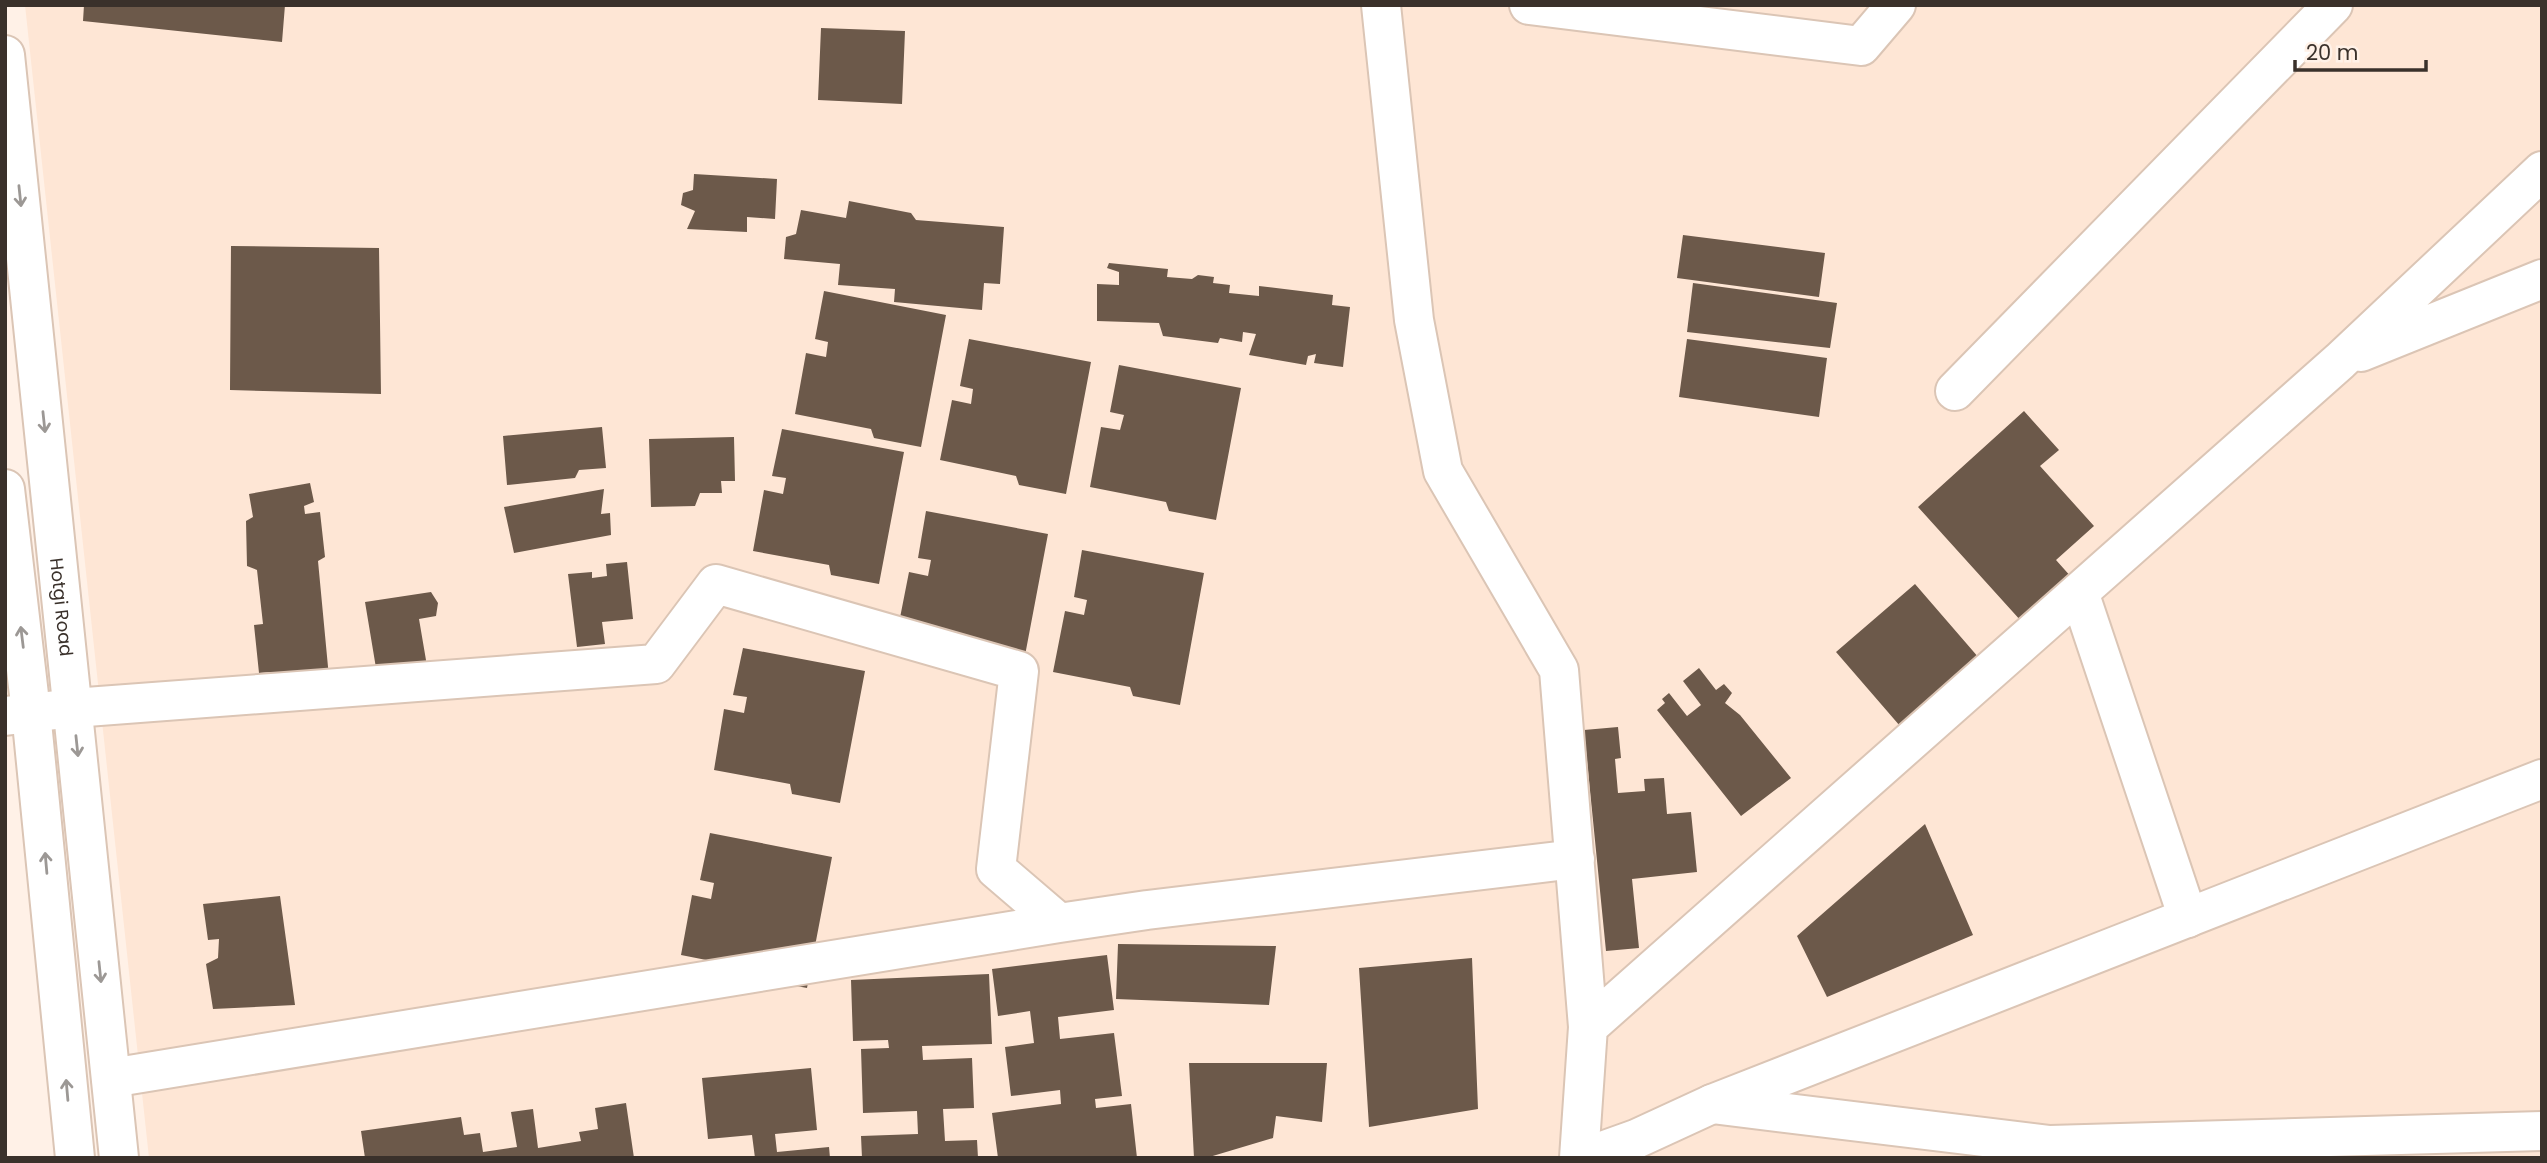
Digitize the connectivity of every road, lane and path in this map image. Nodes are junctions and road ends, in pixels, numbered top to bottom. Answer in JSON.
{"nodes":[{"id":1,"x":1381,"y":5,"type":"edge"},
{"id":2,"x":1529,"y":5,"type":"edge"},
{"id":3,"x":1896,"y":5,"type":"edge"},
{"id":4,"x":2333,"y":5,"type":"edge"},
{"id":5,"x":5,"y":55,"type":"edge"},
{"id":6,"x":2542,"y":171,"type":"edge"},
{"id":7,"x":2542,"y":279,"type":"edge"},
{"id":8,"x":2340,"y":361,"type":"junction"},
{"id":9,"x":1955,"y":391,"type":"dead end"},
{"id":10,"x":5,"y":489,"type":"edge"},
{"id":11,"x":2079,"y":592,"type":"junction"},
{"id":12,"x":73,"y":708,"type":"junction"},
{"id":13,"x":18,"y":714,"type":"edge"},
{"id":14,"x":2542,"y":779,"type":"edge"},
{"id":15,"x":1575,"y":859,"type":"junction"},
{"id":16,"x":2188,"y":918,"type":"junction"},
{"id":17,"x":1059,"y":923,"type":"junction"},
{"id":18,"x":1588,"y":1027,"type":"junction"},
{"id":19,"x":111,"y":1078,"type":"junction"},
{"id":20,"x":1712,"y":1104,"type":"junction"},
{"id":21,"x":2542,"y":1131,"type":"edge"},
{"id":22,"x":75,"y":1158,"type":"edge"},
{"id":23,"x":119,"y":1158,"type":"edge"},
{"id":24,"x":1581,"y":1158,"type":"edge"}],
"edges":[{"from":1,"to":15,"type":"street"},
{"from":2,"to":3,"type":"street"},
{"from":4,"to":9,"type":"street"},
{"from":5,"to":12,"type":"street","name":"Hotgi Road","one_way":true},
{"from":6,"to":8,"type":"street"},
{"from":7,"to":8,"type":"street"},
{"from":8,"to":11,"type":"street"},
{"from":13,"to":10,"type":"street","one_way":true},
{"from":11,"to":16,"type":"street"},
{"from":11,"to":18,"type":"street"},
{"from":12,"to":13,"type":"street"},
{"from":12,"to":17,"type":"street"},
{"from":12,"to":19,"type":"street","name":"Hotgi Road","one_way":true},
{"from":22,"to":13,"type":"street","one_way":true},
{"from":14,"to":16,"type":"street"},
{"from":15,"to":17,"type":"street"},
{"from":15,"to":18,"type":"street"},
{"from":16,"to":20,"type":"street"},
{"from":17,"to":19,"type":"street"},
{"from":18,"to":24,"type":"street"},
{"from":19,"to":23,"type":"street","name":"Hotgi Road"},
{"from":20,"to":21,"type":"street"},
{"from":20,"to":24,"type":"street"}]}
